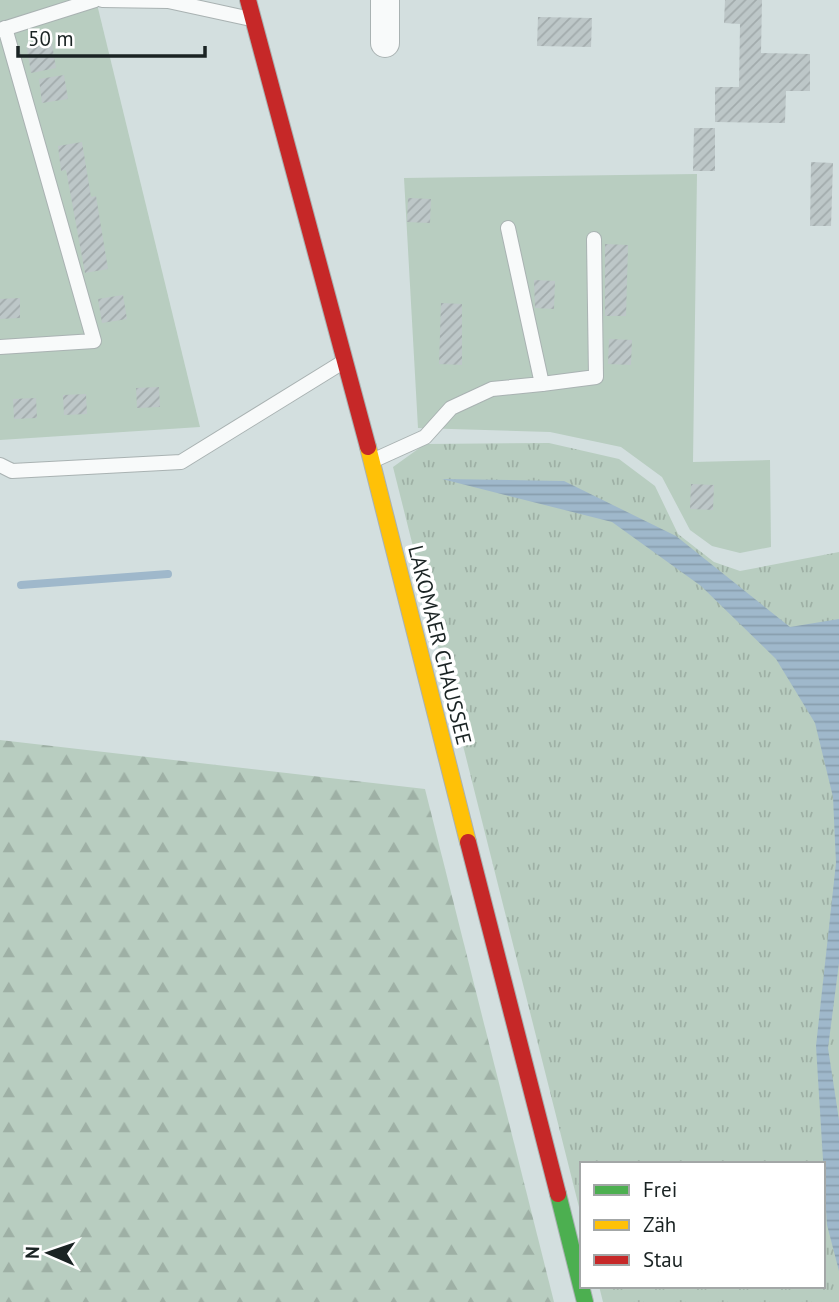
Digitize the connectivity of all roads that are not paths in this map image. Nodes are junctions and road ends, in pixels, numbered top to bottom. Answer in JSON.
{"nodes":[{"id":1,"x":95,"y":0,"type":"edge"},
{"id":2,"x":102,"y":0,"type":"edge"},
{"id":3,"x":247,"y":0,"type":"edge"},
{"id":4,"x":385,"y":0,"type":"edge"},
{"id":5,"x":253,"y":20,"type":"junction"},
{"id":6,"x":3,"y":29,"type":"edge"},
{"id":7,"x":385,"y":43,"type":"dead end"},
{"id":8,"x":508,"y":228,"type":"dead end"},
{"id":9,"x":594,"y":239,"type":"dead end"},
{"id":10,"x":0,"y":347,"type":"edge"},
{"id":11,"x":344,"y":362,"type":"junction"},
{"id":12,"x":542,"y":384,"type":"junction"},
{"id":13,"x":372,"y":461,"type":"junction"},
{"id":14,"x":0,"y":465,"type":"edge"},
{"id":15,"x":580,"y":1282,"type":"edge"}],
"edges":[{"from":1,"to":6,"type":"lane"},
{"from":2,"to":5,"type":"lane"},
{"from":3,"to":5,"type":"street","name":"LAKOMAER CHAUSSEE"},
{"from":4,"to":7,"type":"street"},
{"from":5,"to":11,"type":"street","name":"LAKOMAER CHAUSSEE"},
{"from":6,"to":10,"type":"lane"},
{"from":8,"to":12,"type":"lane"},
{"from":9,"to":12,"type":"lane"},
{"from":11,"to":13,"type":"street","name":"LAKOMAER CHAUSSEE"},
{"from":11,"to":14,"type":"lane"},
{"from":12,"to":13,"type":"lane"},
{"from":13,"to":15,"type":"street","name":"LAKOMAER CHAUSSEE"}]}
